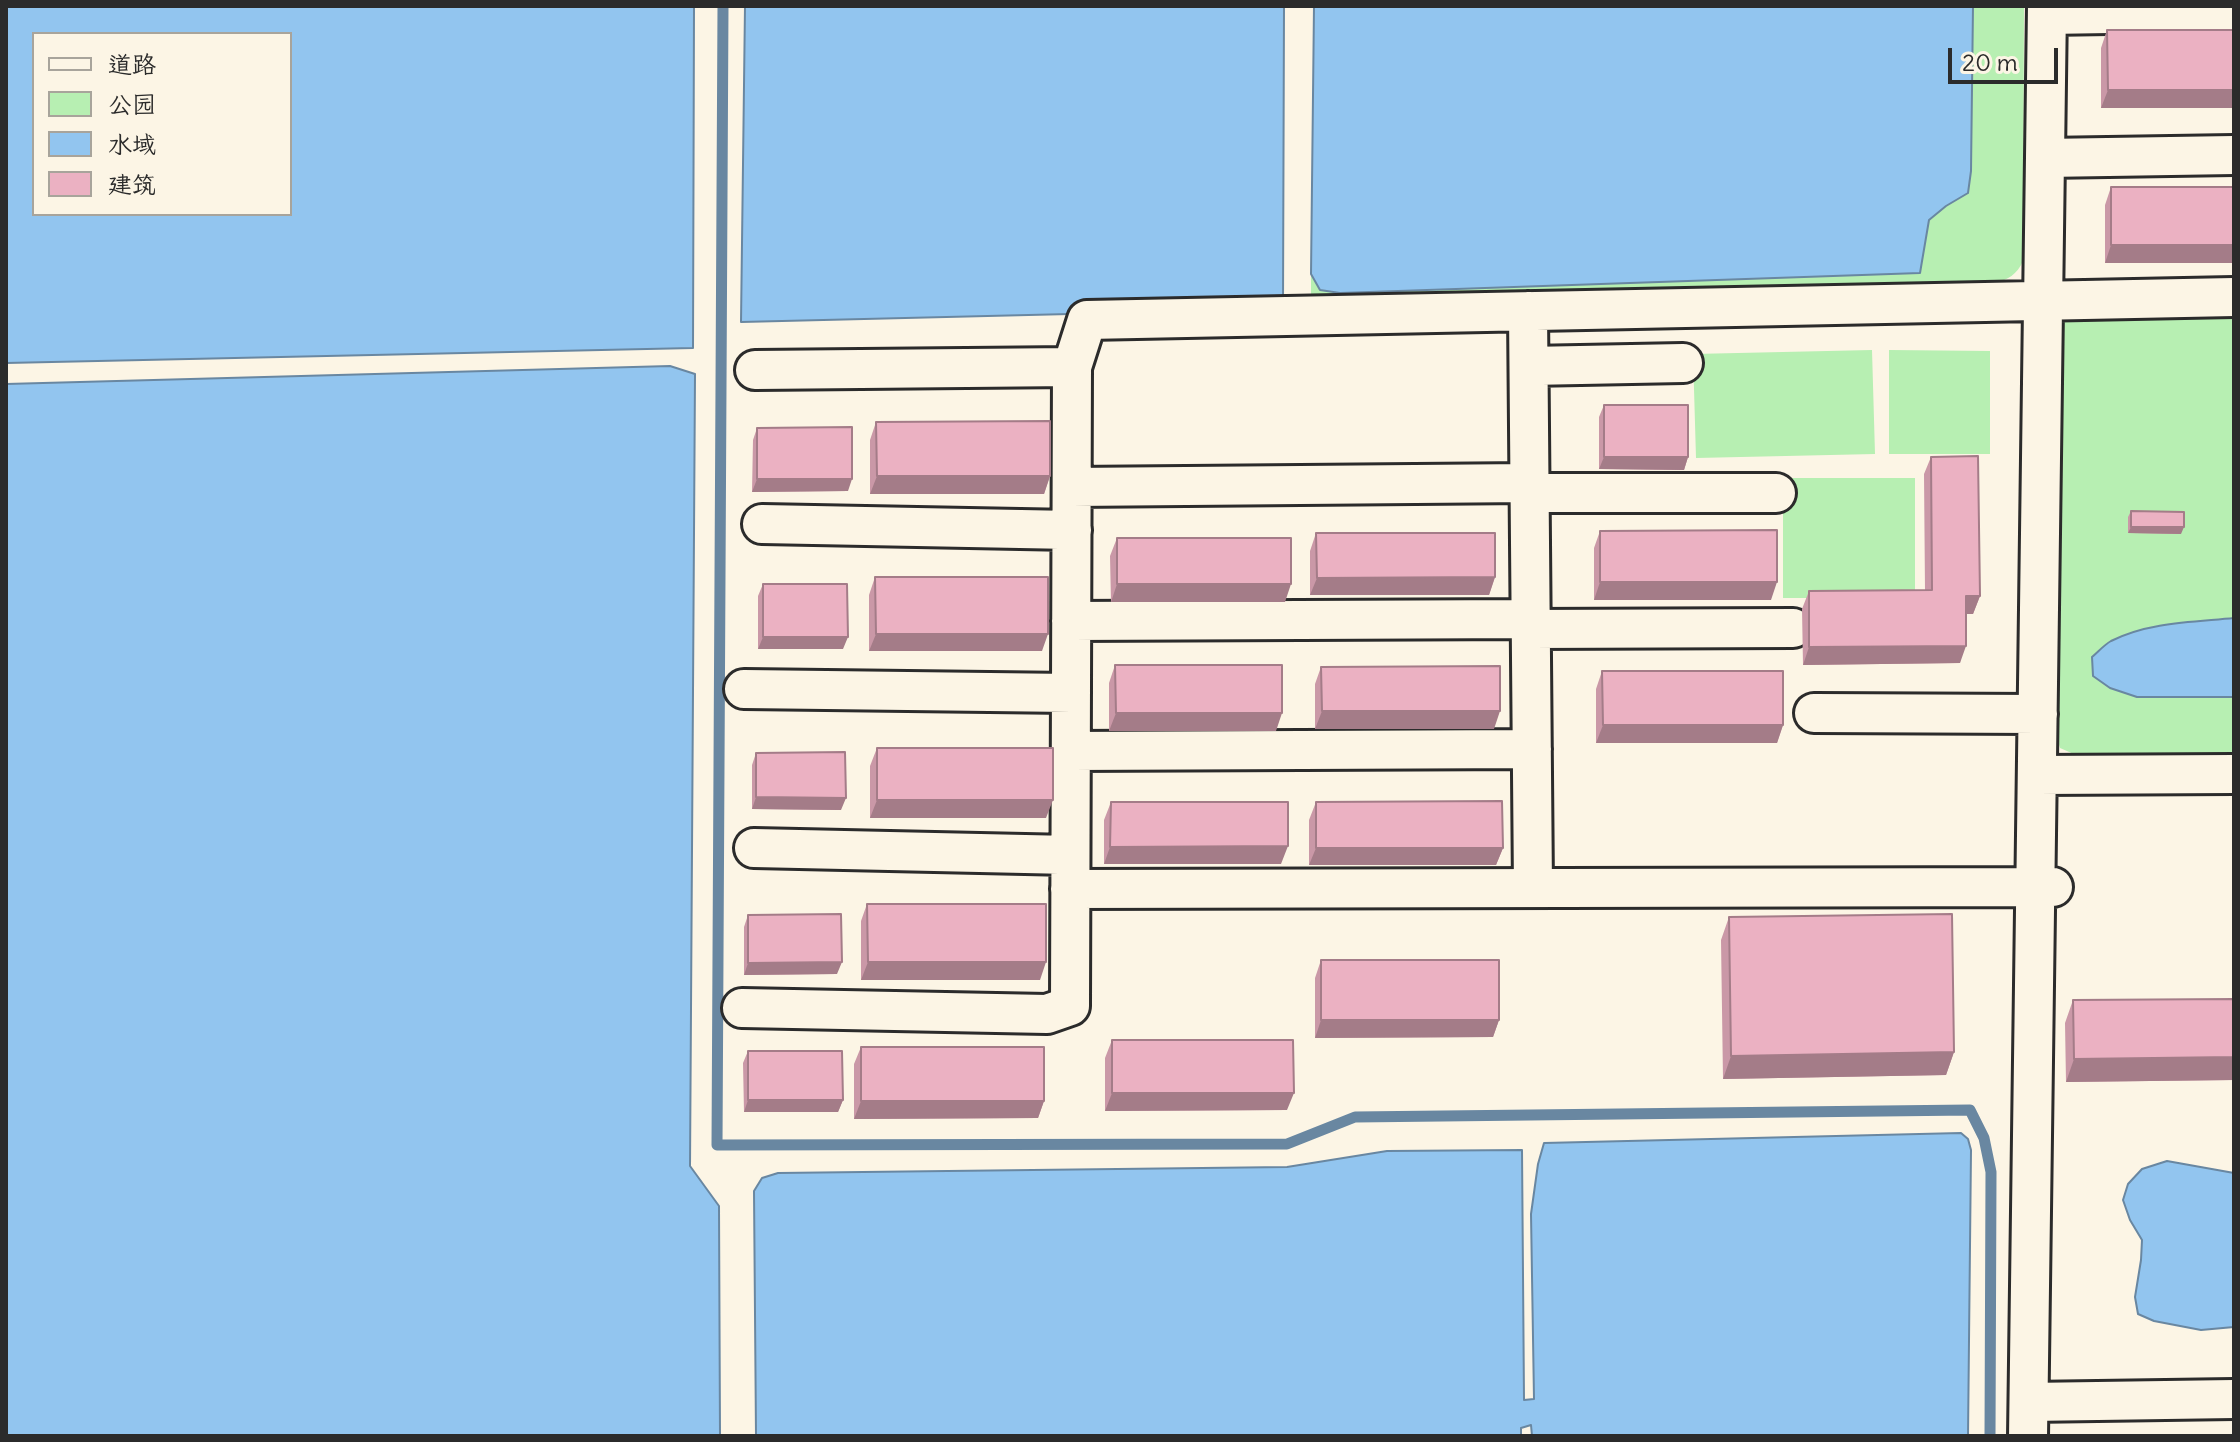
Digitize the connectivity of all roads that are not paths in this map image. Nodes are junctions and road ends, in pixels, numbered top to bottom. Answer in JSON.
{"nodes":[{"id":1,"x":2047,"y":11,"type":"edge"},
{"id":2,"x":2234,"y":12,"type":"edge"},
{"id":3,"x":2234,"y":155,"type":"edge"},
{"id":4,"x":2045,"y":158,"type":"junction"},
{"id":5,"x":2234,"y":297,"type":"edge"},
{"id":6,"x":2043,"y":300,"type":"junction"},
{"id":7,"x":1528,"y":311,"type":"junction"},
{"id":8,"x":1683,"y":363,"type":"dead end"},
{"id":9,"x":1529,"y":366,"type":"junction"},
{"id":10,"x":1072,"y":367,"type":"junction"},
{"id":11,"x":755,"y":370,"type":"dead end"},
{"id":12,"x":1072,"y":487,"type":"junction"},
{"id":13,"x":1530,"y":488,"type":"junction"},
{"id":14,"x":1776,"y":493,"type":"dead end"},
{"id":15,"x":762,"y":524,"type":"dead end"},
{"id":16,"x":1072,"y":530,"type":"junction"},
{"id":17,"x":1071,"y":621,"type":"junction"},
{"id":18,"x":1530,"y":624,"type":"junction"},
{"id":19,"x":1793,"y":628,"type":"dead end"},
{"id":20,"x":744,"y":689,"type":"dead end"},
{"id":21,"x":1071,"y":693,"type":"junction"},
{"id":22,"x":1814,"y":713,"type":"dead end"},
{"id":23,"x":2038,"y":714,"type":"junction"},
{"id":24,"x":1532,"y":749,"type":"junction"},
{"id":25,"x":1071,"y":751,"type":"junction"},
{"id":26,"x":2234,"y":774,"type":"edge"},
{"id":27,"x":2037,"y":775,"type":"junction"},
{"id":28,"x":754,"y":848,"type":"dead end"},
{"id":29,"x":1070,"y":872,"type":"junction"},
{"id":30,"x":2044,"y":887,"type":"junction"},
{"id":31,"x":1533,"y":888,"type":"junction"},
{"id":32,"x":742,"y":1008,"type":"dead end"},
{"id":33,"x":2234,"y":1399,"type":"edge"},
{"id":34,"x":2029,"y":1419,"type":"edge"}],
"edges":[{"from":1,"to":2,"type":"street"},
{"from":1,"to":4,"type":"street"},
{"from":3,"to":4,"type":"street"},
{"from":4,"to":6,"type":"street"},
{"from":5,"to":6,"type":"street"},
{"from":6,"to":7,"type":"street"},
{"from":6,"to":23,"type":"street"},
{"from":7,"to":9,"type":"street"},
{"from":7,"to":10,"type":"street"},
{"from":8,"to":9,"type":"street"},
{"from":9,"to":13,"type":"street"},
{"from":10,"to":11,"type":"street"},
{"from":10,"to":12,"type":"street"},
{"from":12,"to":13,"type":"street"},
{"from":12,"to":16,"type":"street"},
{"from":13,"to":14,"type":"street"},
{"from":13,"to":18,"type":"street"},
{"from":15,"to":16,"type":"street"},
{"from":16,"to":17,"type":"street"},
{"from":17,"to":18,"type":"street"},
{"from":17,"to":21,"type":"street"},
{"from":18,"to":19,"type":"street"},
{"from":18,"to":24,"type":"street"},
{"from":20,"to":21,"type":"street"},
{"from":21,"to":25,"type":"street"},
{"from":22,"to":23,"type":"street"},
{"from":23,"to":27,"type":"street"},
{"from":24,"to":25,"type":"street"},
{"from":24,"to":31,"type":"street"},
{"from":25,"to":29,"type":"street"},
{"from":26,"to":27,"type":"street"},
{"from":27,"to":30,"type":"street"},
{"from":28,"to":29,"type":"street"},
{"from":29,"to":31,"type":"street"},
{"from":29,"to":32,"type":"street"},
{"from":30,"to":31,"type":"street"},
{"from":30,"to":34,"type":"street"},
{"from":33,"to":34,"type":"street"}]}
